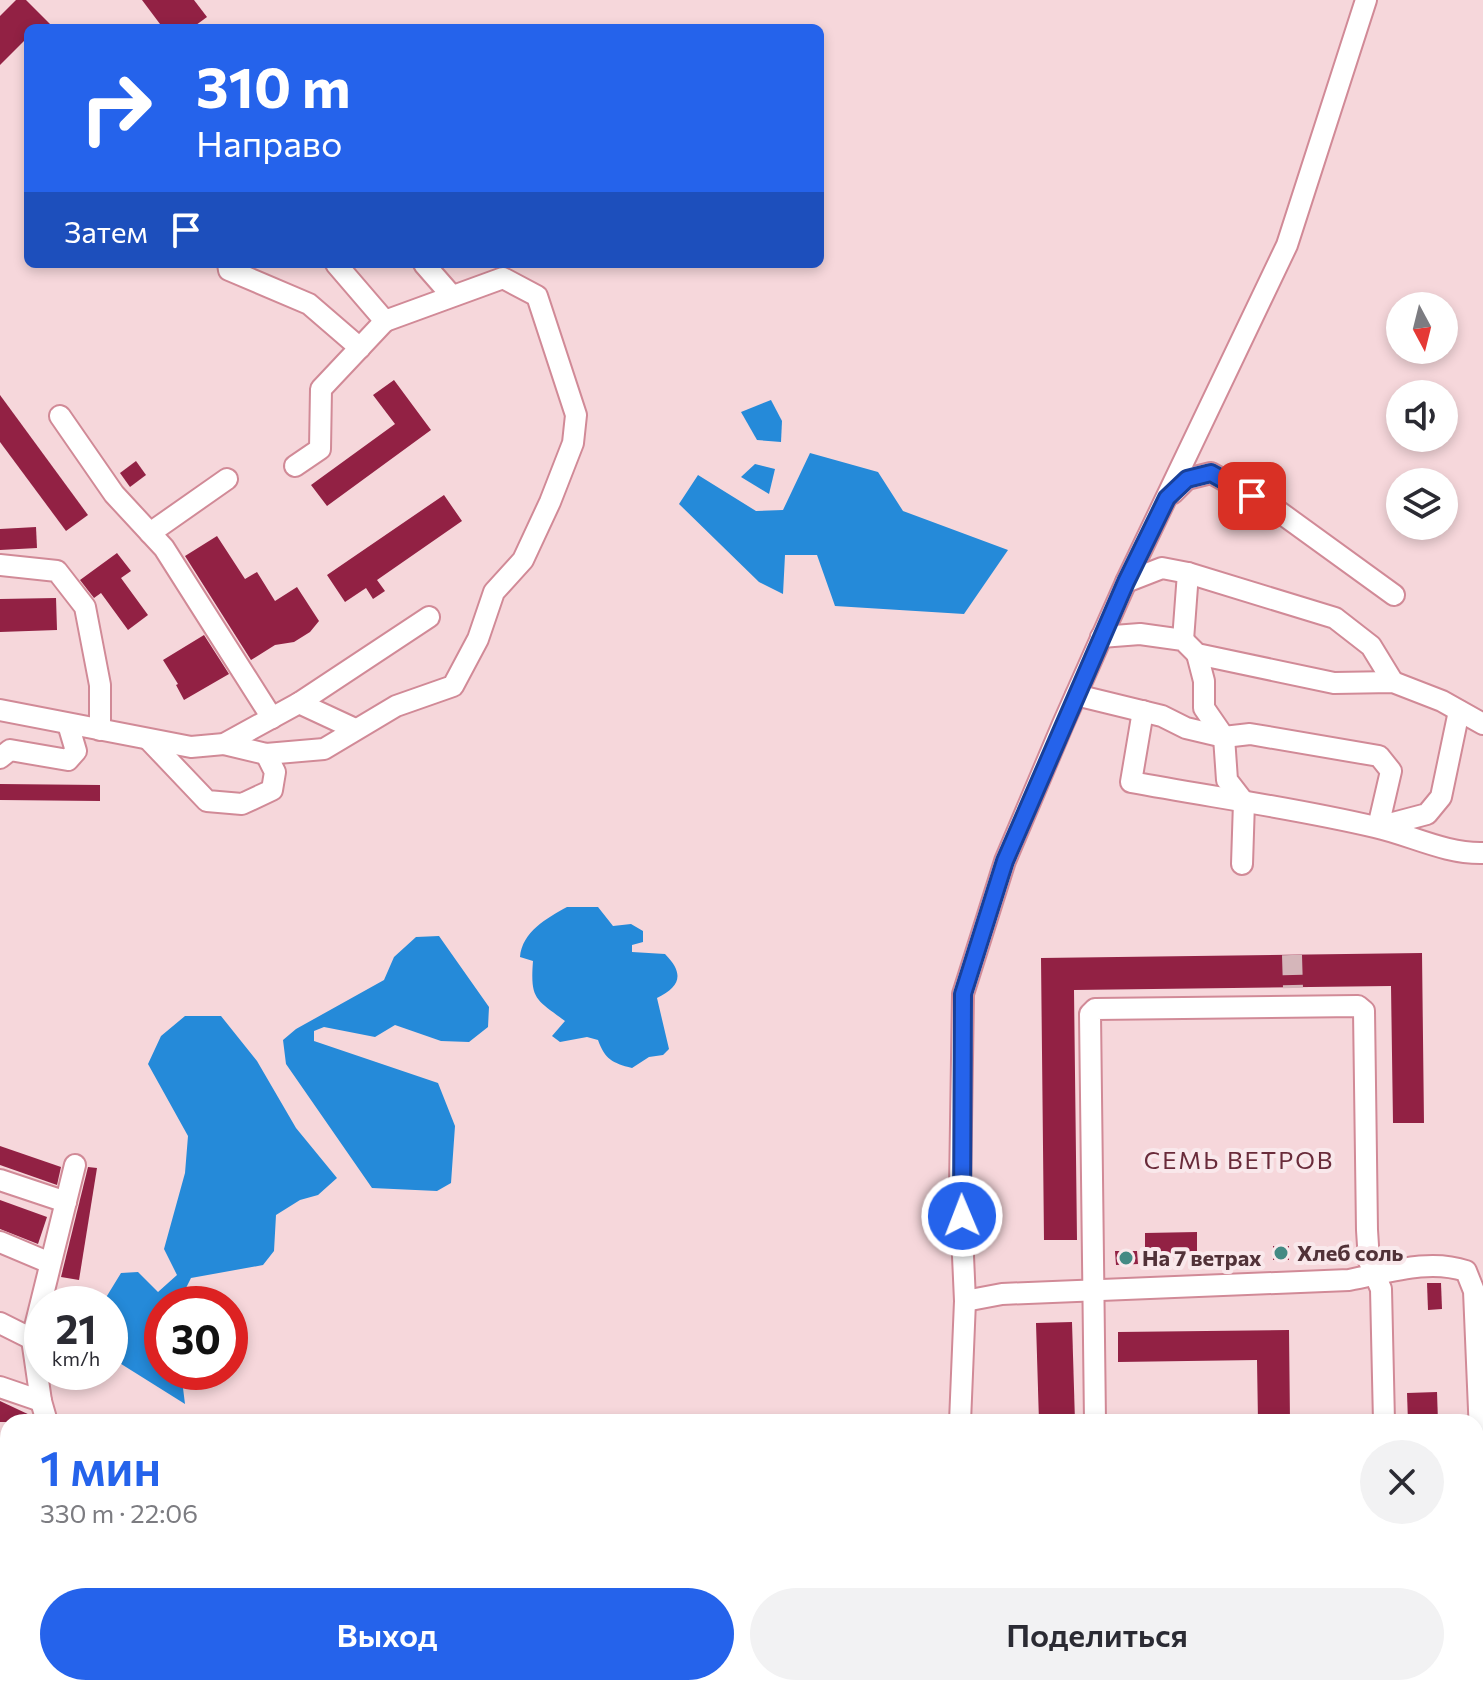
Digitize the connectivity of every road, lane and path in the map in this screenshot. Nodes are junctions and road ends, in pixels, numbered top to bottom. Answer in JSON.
{"nodes":[{"id":1,"x":1366,"y":0,"type":"edge"},
{"id":2,"x":229,"y":268,"type":"edge"},
{"id":3,"x":339,"y":268,"type":"edge"},
{"id":4,"x":428,"y":268,"type":"edge"},
{"id":5,"x":452,"y":296,"type":"junction"},
{"id":6,"x":385,"y":321,"type":"junction"},
{"id":7,"x":360,"y":348,"type":"junction"},
{"id":8,"x":60,"y":416,"type":"dead end"},
{"id":9,"x":295,"y":466,"type":"dead end"},
{"id":10,"x":227,"y":479,"type":"dead end"},
{"id":11,"x":1167,"y":498,"type":"junction"},
{"id":12,"x":150,"y":533,"type":"junction"},
{"id":13,"x":0,"y":565,"type":"edge"},
{"id":14,"x":1188,"y":573,"type":"junction"},
{"id":15,"x":1126,"y":582,"type":"junction"},
{"id":16,"x":1394,"y":595,"type":"dead end"},
{"id":17,"x":429,"y":617,"type":"dead end"},
{"id":18,"x":1101,"y":637,"type":"junction"},
{"id":19,"x":1190,"y":647,"type":"junction"},
{"id":20,"x":1393,"y":682,"type":"junction"},
{"id":21,"x":1076,"y":695,"type":"junction"},
{"id":22,"x":299,"y":703,"type":"junction"},
{"id":23,"x":0,"y":710,"type":"edge"},
{"id":24,"x":1143,"y":711,"type":"junction"},
{"id":25,"x":1459,"y":711,"type":"junction"},
{"id":26,"x":272,"y":718,"type":"junction"},
{"id":27,"x":68,"y":724,"type":"junction"},
{"id":28,"x":1483,"y":724,"type":"edge"},
{"id":29,"x":355,"y":729,"type":"junction"},
{"id":30,"x":100,"y":730,"type":"junction"},
{"id":31,"x":1224,"y":737,"type":"junction"},
{"id":32,"x":149,"y":740,"type":"junction"},
{"id":33,"x":224,"y":744,"type":"junction"},
{"id":34,"x":3,"y":748,"type":"edge"},
{"id":35,"x":266,"y":754,"type":"junction"},
{"id":36,"x":1244,"y":802,"type":"junction"},
{"id":37,"x":1378,"y":827,"type":"junction"},
{"id":38,"x":1483,"y":853,"type":"edge"},
{"id":39,"x":1242,"y":864,"type":"dead end"},
{"id":40,"x":75,"y":1165,"type":"dead end"},
{"id":41,"x":0,"y":1180,"type":"edge"},
{"id":42,"x":66,"y":1202,"type":"junction"},
{"id":43,"x":0,"y":1242,"type":"edge"},
{"id":44,"x":50,"y":1263,"type":"junction"},
{"id":45,"x":1375,"y":1275,"type":"junction"},
{"id":46,"x":45,"y":1286,"type":"edge"},
{"id":47,"x":1094,"y":1289,"type":"junction"},
{"id":48,"x":965,"y":1301,"type":"junction"},
{"id":49,"x":0,"y":1323,"type":"edge"},
{"id":50,"x":24,"y":1335,"type":"edge"},
{"id":51,"x":0,"y":1387,"type":"edge"},
{"id":52,"x":39,"y":1390,"type":"edge"},
{"id":53,"x":41,"y":1401,"type":"junction"},
{"id":54,"x":45,"y":1414,"type":"edge"},
{"id":55,"x":960,"y":1414,"type":"edge"},
{"id":56,"x":1095,"y":1414,"type":"edge"},
{"id":57,"x":1384,"y":1414,"type":"edge"},
{"id":58,"x":1479,"y":1414,"type":"edge"}],
"edges":[{"from":1,"to":11,"type":"street"},
{"from":2,"to":7,"type":"street"},
{"from":3,"to":6,"type":"street"},
{"from":4,"to":5,"type":"street"},
{"from":5,"to":6,"type":"street"},
{"from":5,"to":29,"type":"street"},
{"from":6,"to":7,"type":"street"},
{"from":7,"to":9,"type":"street"},
{"from":8,"to":12,"type":"street"},
{"from":10,"to":12,"type":"street"},
{"from":11,"to":15,"type":"street"},
{"from":11,"to":16,"type":"street"},
{"from":12,"to":26,"type":"street"},
{"from":13,"to":30,"type":"street"},
{"from":14,"to":15,"type":"street"},
{"from":14,"to":19,"type":"street"},
{"from":14,"to":20,"type":"street"},
{"from":15,"to":18,"type":"street"},
{"from":17,"to":22,"type":"street"},
{"from":18,"to":19,"type":"street"},
{"from":18,"to":21,"type":"street"},
{"from":19,"to":20,"type":"street"},
{"from":19,"to":31,"type":"street"},
{"from":20,"to":25,"type":"street"},
{"from":21,"to":24,"type":"street"},
{"from":21,"to":48,"type":"street"},
{"from":22,"to":26,"type":"street"},
{"from":22,"to":29,"type":"street"},
{"from":23,"to":27,"type":"street"},
{"from":24,"to":31,"type":"street"},
{"from":24,"to":36,"type":"street"},
{"from":25,"to":28,"type":"street"},
{"from":25,"to":37,"type":"street"},
{"from":26,"to":33,"type":"street"},
{"from":27,"to":30,"type":"street"},
{"from":27,"to":34,"type":"street"},
{"from":29,"to":35,"type":"street"},
{"from":30,"to":32,"type":"street"},
{"from":31,"to":36,"type":"street"},
{"from":31,"to":37,"type":"street"},
{"from":32,"to":33,"type":"street"},
{"from":32,"to":35,"type":"street"},
{"from":33,"to":35,"type":"street"},
{"from":36,"to":37,"type":"street"},
{"from":36,"to":39,"type":"street"},
{"from":37,"to":38,"type":"street"},
{"from":40,"to":42,"type":"street"},
{"from":41,"to":42,"type":"street"},
{"from":42,"to":44,"type":"street"},
{"from":43,"to":44,"type":"street"},
{"from":44,"to":46,"type":"street"},
{"from":45,"to":47,"type":"street"},
{"from":45,"to":47,"type":"street"},
{"from":45,"to":57,"type":"street"},
{"from":45,"to":58,"type":"street"},
{"from":47,"to":48,"type":"street"},
{"from":47,"to":56,"type":"street"},
{"from":48,"to":55,"type":"street"},
{"from":49,"to":50,"type":"street"},
{"from":51,"to":53,"type":"street"},
{"from":52,"to":53,"type":"street"},
{"from":53,"to":54,"type":"street"}]}
